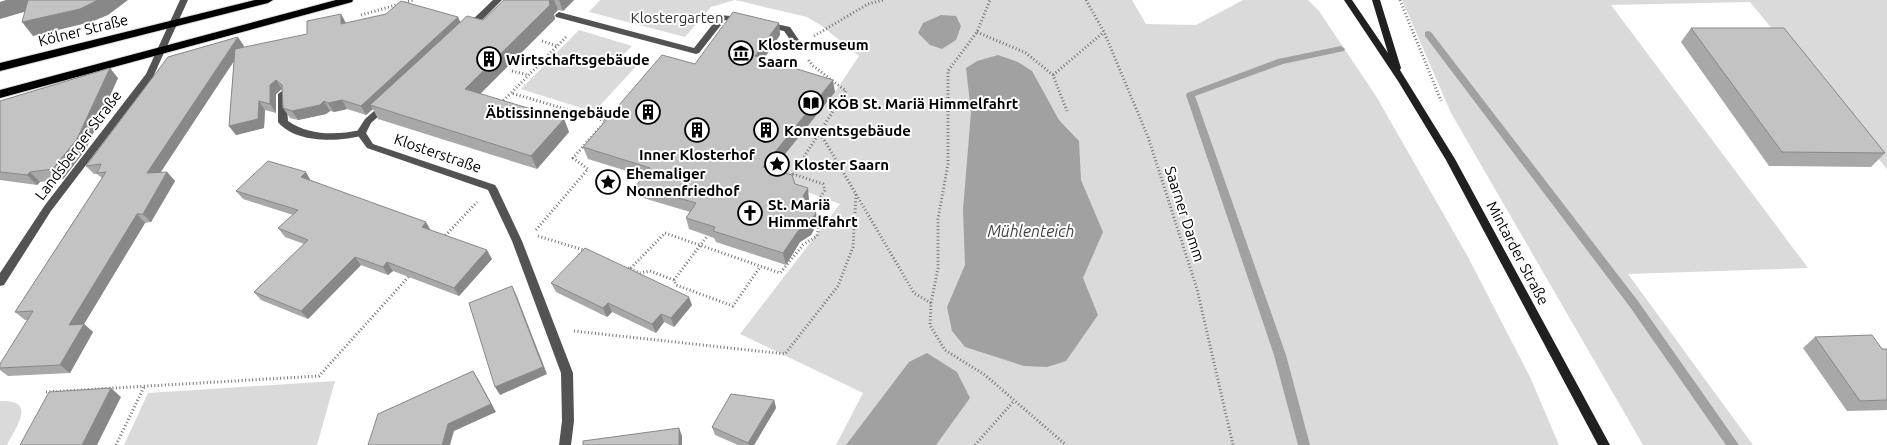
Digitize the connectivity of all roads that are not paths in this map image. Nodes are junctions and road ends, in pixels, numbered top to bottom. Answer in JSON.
{"nodes":[{"id":1,"x":184,"y":0,"type":"edge"},
{"id":2,"x":268,"y":0,"type":"edge"},
{"id":3,"x":348,"y":0,"type":"edge"},
{"id":4,"x":502,"y":0,"type":"edge"},
{"id":5,"x":1348,"y":0,"type":"edge"},
{"id":6,"x":1376,"y":0,"type":"edge"},
{"id":7,"x":559,"y":15,"type":"dead end"},
{"id":8,"x":173,"y":23,"type":"junction"},
{"id":9,"x":462,"y":35,"type":"edge"},
{"id":10,"x":800,"y":46,"type":"road end"},
{"id":11,"x":161,"y":51,"type":"junction"},
{"id":12,"x":0,"y":68,"type":"edge"},
{"id":13,"x":1401,"y":79,"type":"junction"},
{"id":14,"x":0,"y":94,"type":"edge"},
{"id":15,"x":282,"y":94,"type":"edge"},
{"id":16,"x":390,"y":101,"type":"edge"},
{"id":17,"x":361,"y":132,"type":"junction"},
{"id":18,"x":0,"y":282,"type":"edge"},
{"id":19,"x":565,"y":445,"type":"edge"},
{"id":20,"x":1604,"y":445,"type":"edge"}],
"edges":[{"from":1,"to":8,"type":"street","name":"Landsberger Straße"},
{"from":2,"to":8,"type":"main road","name":"Kölner Straße"},
{"from":3,"to":11,"type":"main road"},
{"from":4,"to":9,"type":"street"},
{"from":5,"to":13,"type":"main road","name":"Mintarder Straße"},
{"from":6,"to":13,"type":"main road","name":"Mintarder Straße"},
{"from":7,"to":10,"type":"street"},
{"from":8,"to":11,"type":"street","name":"Landsberger Straße"},
{"from":8,"to":12,"type":"main road","name":"Kölner Straße"},
{"from":11,"to":14,"type":"main road"},
{"from":11,"to":18,"type":"street","name":"Landsberger Straße"},
{"from":13,"to":20,"type":"main road","name":"Mintarder Straße"},
{"from":15,"to":17,"type":"street"},
{"from":16,"to":17,"type":"street"},
{"from":17,"to":19,"type":"street","name":"Klosterstraße"}]}
